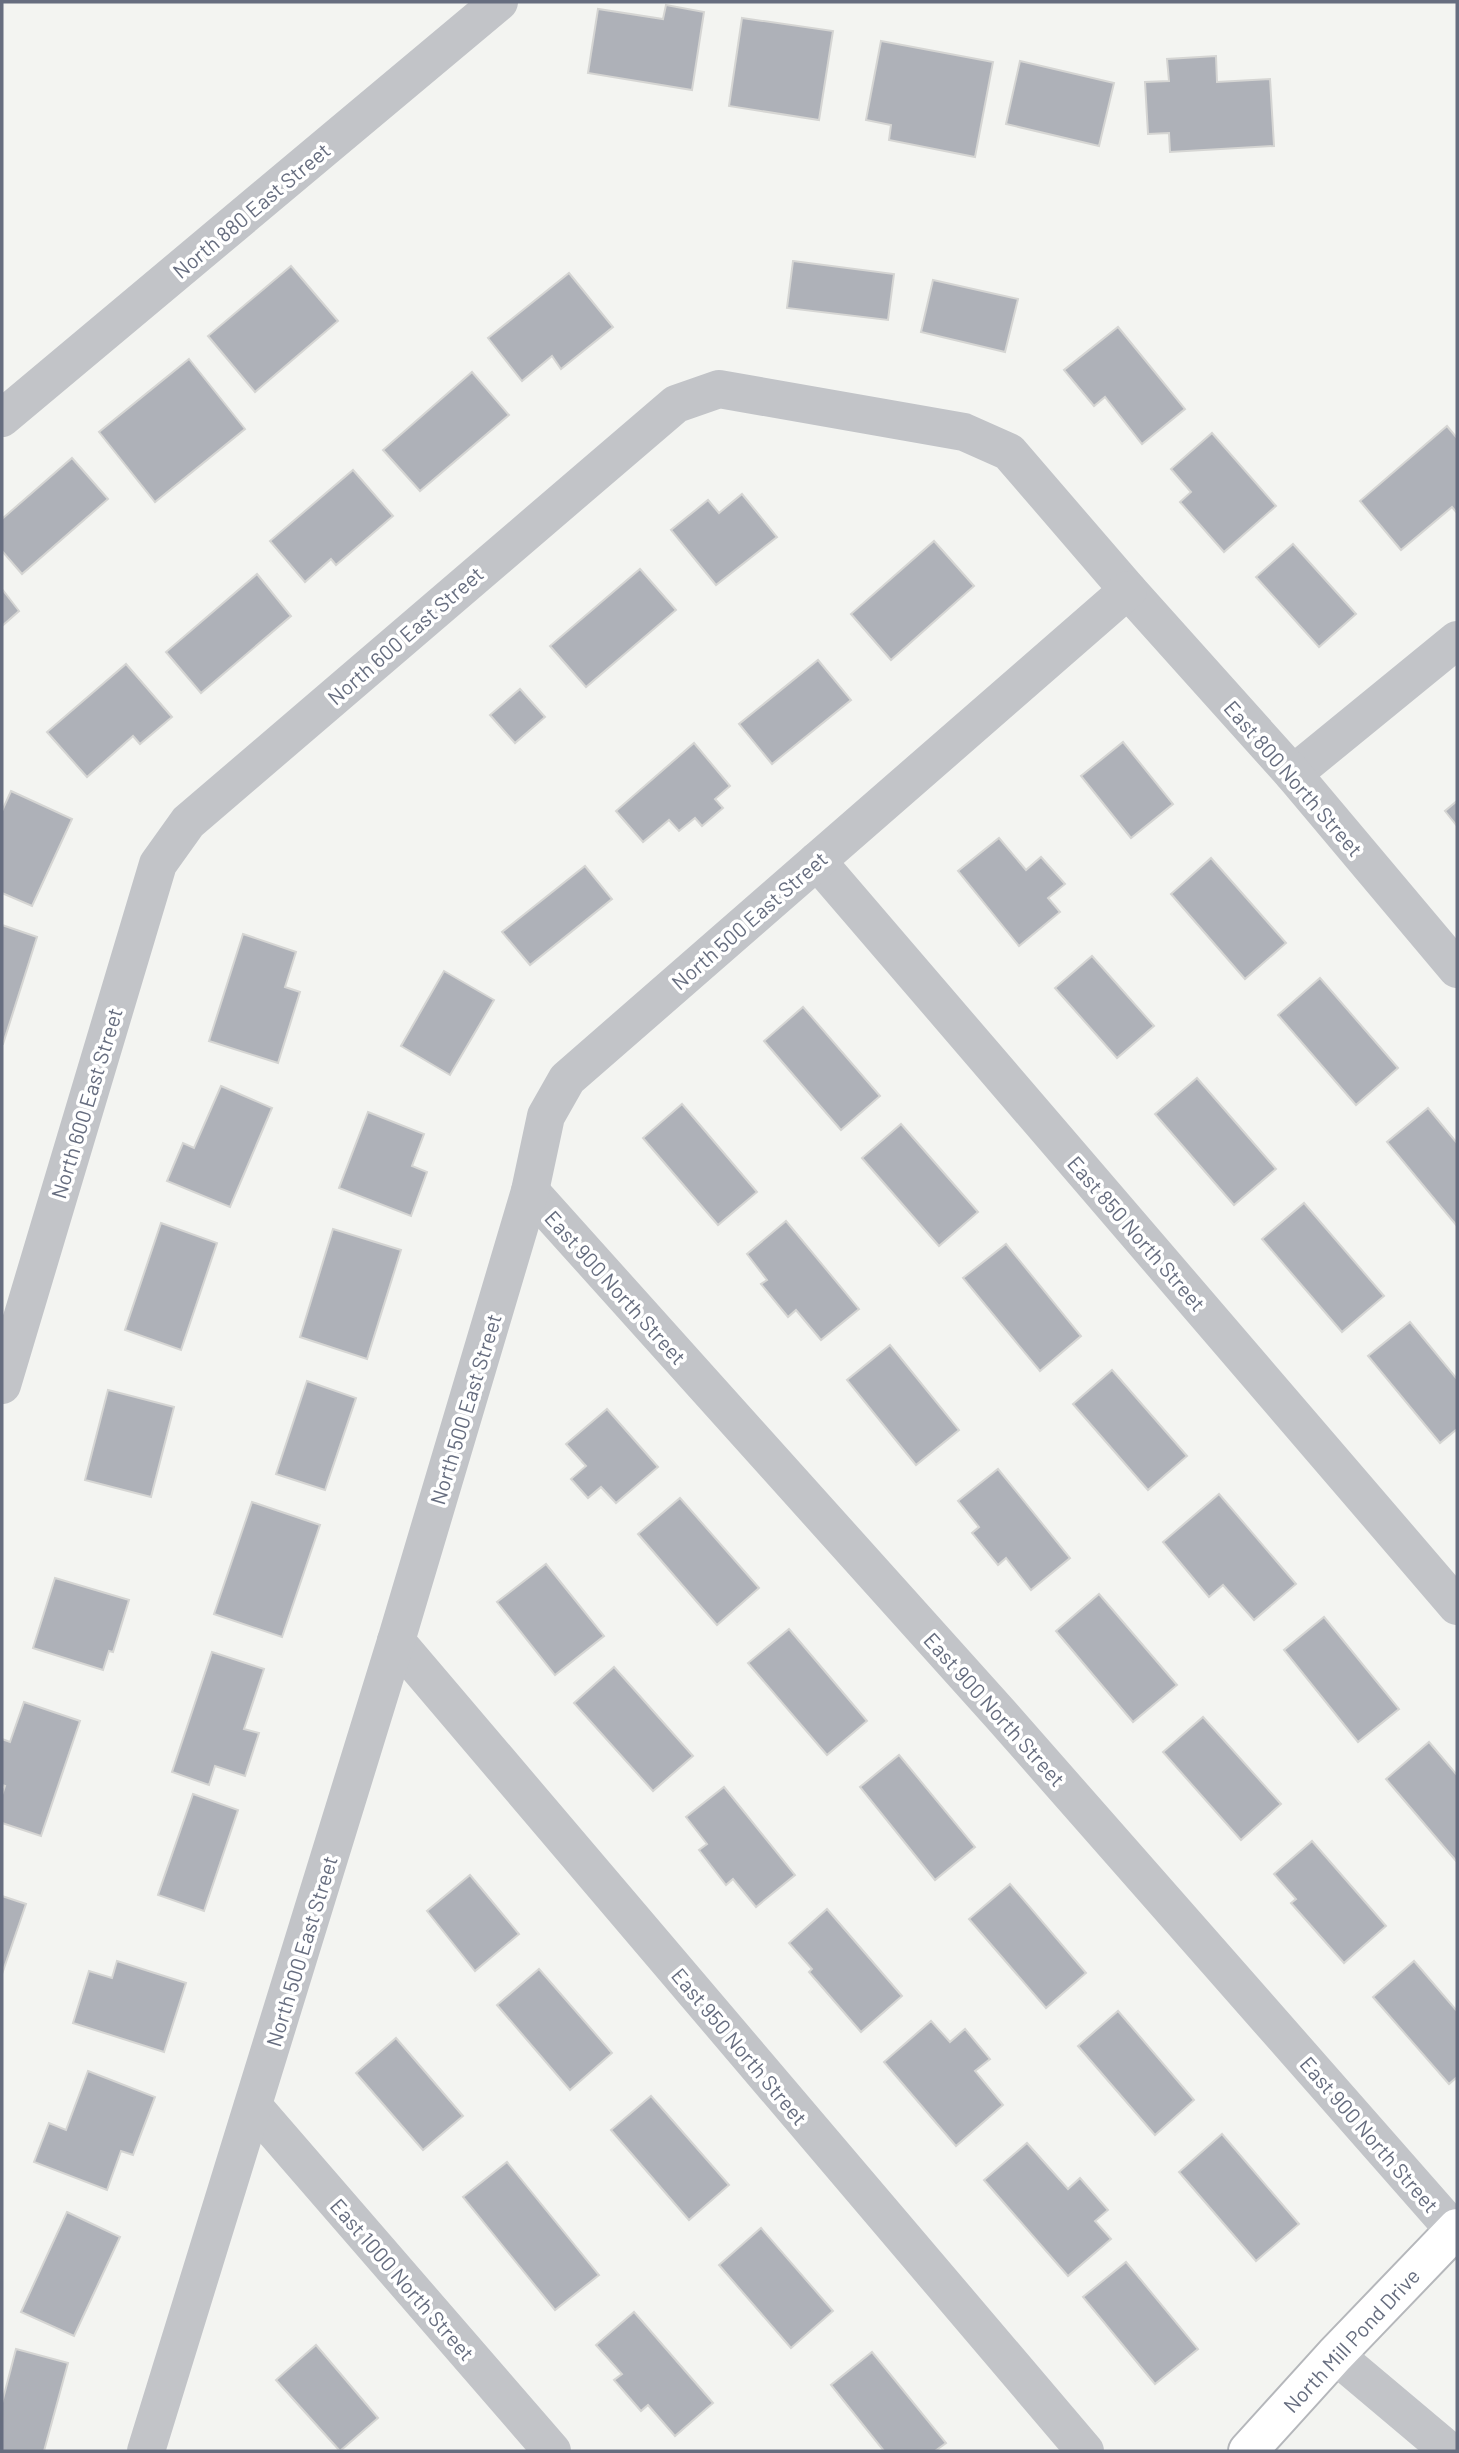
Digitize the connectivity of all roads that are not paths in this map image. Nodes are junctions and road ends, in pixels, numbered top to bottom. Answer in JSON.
{"nodes":[{"id":1,"x":499,"y":2,"type":"edge"},
{"id":2,"x":2,"y":418,"type":"edge"},
{"id":3,"x":1128,"y":590,"type":"junction"},
{"id":4,"x":1457,"y":640,"type":"edge"},
{"id":5,"x":1293,"y":774,"type":"junction"},
{"id":6,"x":817,"y":861,"type":"junction"},
{"id":7,"x":1457,"y":969,"type":"edge"},
{"id":8,"x":530,"y":1191,"type":"junction"},
{"id":9,"x":2,"y":1385,"type":"edge"},
{"id":10,"x":1457,"y":1606,"type":"edge"},
{"id":11,"x":396,"y":1642,"type":"junction"},
{"id":12,"x":253,"y":2106,"type":"junction"},
{"id":13,"x":1456,"y":2229,"type":"edge"},
{"id":14,"x":1335,"y":2355,"type":"junction"},
{"id":15,"x":146,"y":2451,"type":"edge"},
{"id":16,"x":552,"y":2451,"type":"edge"},
{"id":17,"x":1085,"y":2451,"type":"edge"},
{"id":18,"x":1248,"y":2451,"type":"edge"},
{"id":19,"x":1449,"y":2451,"type":"edge"}],
"edges":[{"from":1,"to":2,"type":"street","name":"North 880 East Street"},
{"from":3,"to":5,"type":"street","name":"East 800 North Street"},
{"from":3,"to":6,"type":"street","name":"North 500 East Street"},
{"from":3,"to":9,"type":"street","name":"North 600 East Street"},
{"from":4,"to":5,"type":"street"},
{"from":5,"to":7,"type":"street","name":"East 800 North Street"},
{"from":6,"to":8,"type":"street","name":"North 500 East Street"},
{"from":6,"to":10,"type":"street","name":"East 850 North Street"},
{"from":8,"to":11,"type":"street","name":"North 500 East Street"},
{"from":8,"to":13,"type":"street","name":"East 900 North Street"},
{"from":11,"to":12,"type":"street","name":"North 500 East Street"},
{"from":11,"to":17,"type":"street","name":"East 950 North Street"},
{"from":12,"to":15,"type":"street","name":"North 500 East Street"},
{"from":12,"to":16,"type":"street","name":"East 1000 North Street"},
{"from":13,"to":14,"type":"main road","name":"North Mill Pond Drive"},
{"from":14,"to":18,"type":"main road","name":"North Mill Pond Drive"},
{"from":14,"to":19,"type":"street"}]}
